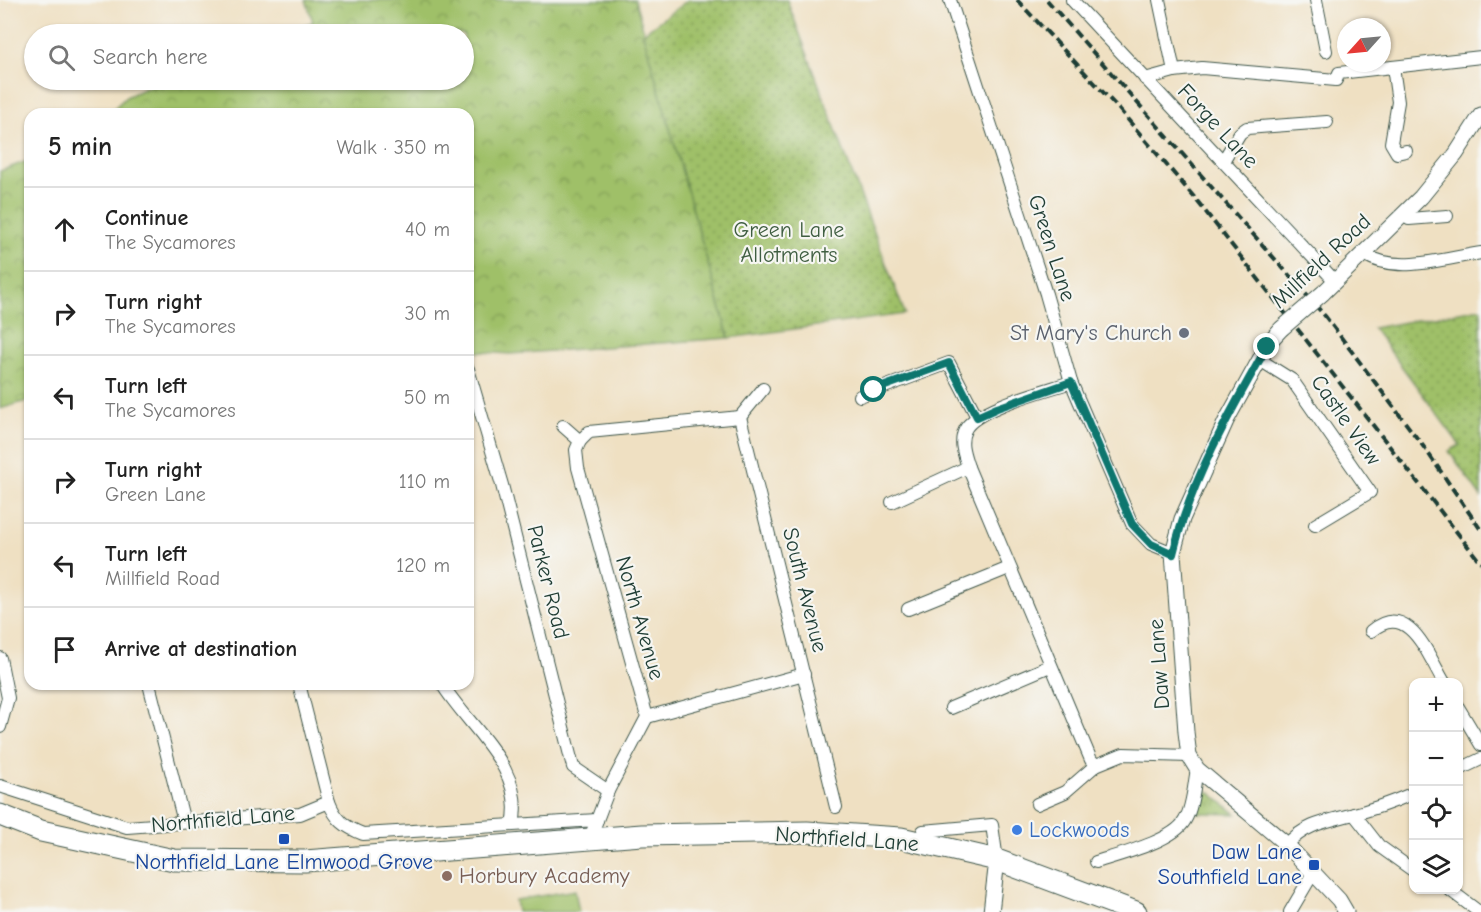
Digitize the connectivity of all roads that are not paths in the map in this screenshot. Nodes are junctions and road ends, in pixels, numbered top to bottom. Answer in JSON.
{"nodes":[{"id":1,"x":950,"y":0,"type":"edge"},
{"id":2,"x":1072,"y":0,"type":"edge"},
{"id":3,"x":1159,"y":0,"type":"edge"},
{"id":4,"x":1316,"y":0,"type":"edge"},
{"id":5,"x":1326,"y":51,"type":"dead end"},
{"id":6,"x":1481,"y":57,"type":"edge"},
{"id":7,"x":1394,"y":67,"type":"junction"},
{"id":8,"x":1174,"y":71,"type":"junction"},
{"id":9,"x":1145,"y":79,"type":"junction"},
{"id":10,"x":1481,"y":115,"type":"edge"},
{"id":11,"x":1327,"y":122,"type":"dead end"},
{"id":12,"x":1406,"y":151,"type":"dead end"},
{"id":13,"x":1223,"y":161,"type":"junction"},
{"id":14,"x":1404,"y":214,"type":"junction"},
{"id":15,"x":1447,"y":216,"type":"dead end"},
{"id":16,"x":1481,"y":253,"type":"edge"},
{"id":17,"x":1364,"y":254,"type":"junction"},
{"id":18,"x":1334,"y":280,"type":"junction"},
{"id":19,"x":1260,"y":360,"type":"junction"},
{"id":20,"x":1071,"y":382,"type":"junction"},
{"id":21,"x":474,"y":389,"type":"edge"},
{"id":22,"x":763,"y":389,"type":"dead end"},
{"id":23,"x":860,"y":396,"type":"dead end"},
{"id":24,"x":740,"y":417,"type":"junction"},
{"id":25,"x":977,"y":417,"type":"junction"},
{"id":26,"x":563,"y":426,"type":"dead end"},
{"id":27,"x":580,"y":441,"type":"junction"},
{"id":28,"x":968,"y":467,"type":"junction"},
{"id":29,"x":892,"y":501,"type":"dead end"},
{"id":30,"x":1314,"y":525,"type":"dead end"},
{"id":31,"x":1173,"y":554,"type":"junction"},
{"id":32,"x":1009,"y":568,"type":"junction"},
{"id":33,"x":908,"y":609,"type":"dead end"},
{"id":34,"x":1371,"y":631,"type":"dead end"},
{"id":35,"x":0,"y":658,"type":"edge"},
{"id":36,"x":1050,"y":666,"type":"junction"},
{"id":37,"x":804,"y":674,"type":"junction"},
{"id":38,"x":1442,"y":678,"type":"edge"},
{"id":39,"x":151,"y":690,"type":"edge"},
{"id":40,"x":301,"y":690,"type":"edge"},
{"id":41,"x":446,"y":690,"type":"edge"},
{"id":42,"x":951,"y":708,"type":"dead end"},
{"id":43,"x":1463,"y":715,"type":"edge"},
{"id":44,"x":647,"y":717,"type":"junction"},
{"id":45,"x":0,"y":727,"type":"edge"},
{"id":46,"x":1481,"y":745,"type":"edge"},
{"id":47,"x":1481,"y":759,"type":"edge"},
{"id":48,"x":1193,"y":763,"type":"junction"},
{"id":49,"x":1096,"y":765,"type":"junction"},
{"id":50,"x":1463,"y":768,"type":"edge"},
{"id":51,"x":0,"y":786,"type":"edge"},
{"id":52,"x":608,"y":791,"type":"junction"},
{"id":53,"x":1409,"y":795,"type":"edge"},
{"id":54,"x":329,"y":802,"type":"junction"},
{"id":55,"x":1037,"y":804,"type":"dead end"},
{"id":56,"x":836,"y":807,"type":"dead end"},
{"id":57,"x":1353,"y":814,"type":"junction"},
{"id":58,"x":0,"y":815,"type":"edge"},
{"id":59,"x":184,"y":822,"type":"junction"},
{"id":60,"x":513,"y":824,"type":"junction"},
{"id":61,"x":594,"y":829,"type":"junction"},
{"id":62,"x":923,"y":831,"type":"dead end"},
{"id":63,"x":1287,"y":845,"type":"junction"},
{"id":64,"x":997,"y":860,"type":"junction"},
{"id":65,"x":1096,"y":862,"type":"dead end"},
{"id":66,"x":1409,"y":868,"type":"edge"},
{"id":67,"x":1313,"y":873,"type":"junction"},
{"id":68,"x":1455,"y":894,"type":"edge"},
{"id":69,"x":991,"y":912,"type":"edge"},
{"id":70,"x":1136,"y":912,"type":"edge"},
{"id":71,"x":1290,"y":912,"type":"edge"},
{"id":72,"x":1346,"y":912,"type":"edge"},
{"id":73,"x":1479,"y":912,"type":"edge"}],
"edges":[{"from":1,"to":20,"type":"street","name":"Green Lane"},
{"from":2,"to":9,"type":"street","name":"Forge Lane"},
{"from":3,"to":8,"type":"street"},
{"from":4,"to":5,"type":"street"},
{"from":6,"to":7,"type":"street"},
{"from":7,"to":8,"type":"street"},
{"from":7,"to":12,"type":"street"},
{"from":8,"to":9,"type":"street"},
{"from":9,"to":13,"type":"street","name":"Forge Lane"},
{"from":10,"to":14,"type":"street","name":"Millfield Road"},
{"from":11,"to":13,"type":"street"},
{"from":13,"to":18,"type":"street","name":"Forge Lane"},
{"from":14,"to":15,"type":"street"},
{"from":14,"to":17,"type":"street","name":"Millfield Road"},
{"from":16,"to":17,"type":"street"},
{"from":17,"to":18,"type":"street","name":"Millfield Road"},
{"from":18,"to":19,"type":"street","name":"Millfield Road","bridge":true},
{"from":19,"to":30,"type":"street","name":"Castle View"},
{"from":19,"to":31,"type":"street","name":"Millfield Road"},
{"from":20,"to":25,"type":"street"},
{"from":20,"to":31,"type":"street","name":"Green Lane"},
{"from":21,"to":52,"type":"street","name":"Parker Road"},
{"from":22,"to":24,"type":"street"},
{"from":23,"to":25,"type":"street"},
{"from":24,"to":27,"type":"street"},
{"from":24,"to":37,"type":"street","name":"South Avenue"},
{"from":25,"to":28,"type":"street"},
{"from":26,"to":27,"type":"street"},
{"from":27,"to":44,"type":"street","name":"North Avenue"},
{"from":28,"to":29,"type":"street"},
{"from":28,"to":32,"type":"street"},
{"from":31,"to":48,"type":"street","name":"Daw Lane"},
{"from":32,"to":33,"type":"street"},
{"from":32,"to":36,"type":"street"},
{"from":34,"to":38,"type":"street"},
{"from":35,"to":45,"type":"street"},
{"from":36,"to":42,"type":"street"},
{"from":36,"to":49,"type":"street"},
{"from":37,"to":44,"type":"street"},
{"from":37,"to":56,"type":"street","name":"South Avenue"},
{"from":39,"to":59,"type":"street"},
{"from":40,"to":54,"type":"street"},
{"from":41,"to":60,"type":"street"},
{"from":43,"to":46,"type":"street"},
{"from":44,"to":52,"type":"street"},
{"from":47,"to":50,"type":"street"},
{"from":48,"to":49,"type":"street"},
{"from":48,"to":63,"type":"street"},
{"from":48,"to":65,"type":"street","name":"Daw Lane"},
{"from":49,"to":55,"type":"street"},
{"from":51,"to":59,"type":"street","name":"Northfield Lane"},
{"from":52,"to":61,"type":"street"},
{"from":53,"to":57,"type":"street"},
{"from":54,"to":59,"type":"street","name":"Northfield Lane"},
{"from":54,"to":60,"type":"street","name":"Northfield Lane"},
{"from":57,"to":63,"type":"street"},
{"from":57,"to":66,"type":"street"},
{"from":58,"to":61,"type":"highway","name":"Northfield Lane"},
{"from":60,"to":61,"type":"street","name":"Northfield Lane"},
{"from":61,"to":64,"type":"highway","name":"Northfield Lane"},
{"from":62,"to":64,"type":"street","name":"Northfield Lane"},
{"from":63,"to":67,"type":"street"},
{"from":64,"to":69,"type":"street"},
{"from":64,"to":70,"type":"highway"},
{"from":67,"to":71,"type":"street"},
{"from":67,"to":72,"type":"street"},
{"from":68,"to":73,"type":"street"}]}
